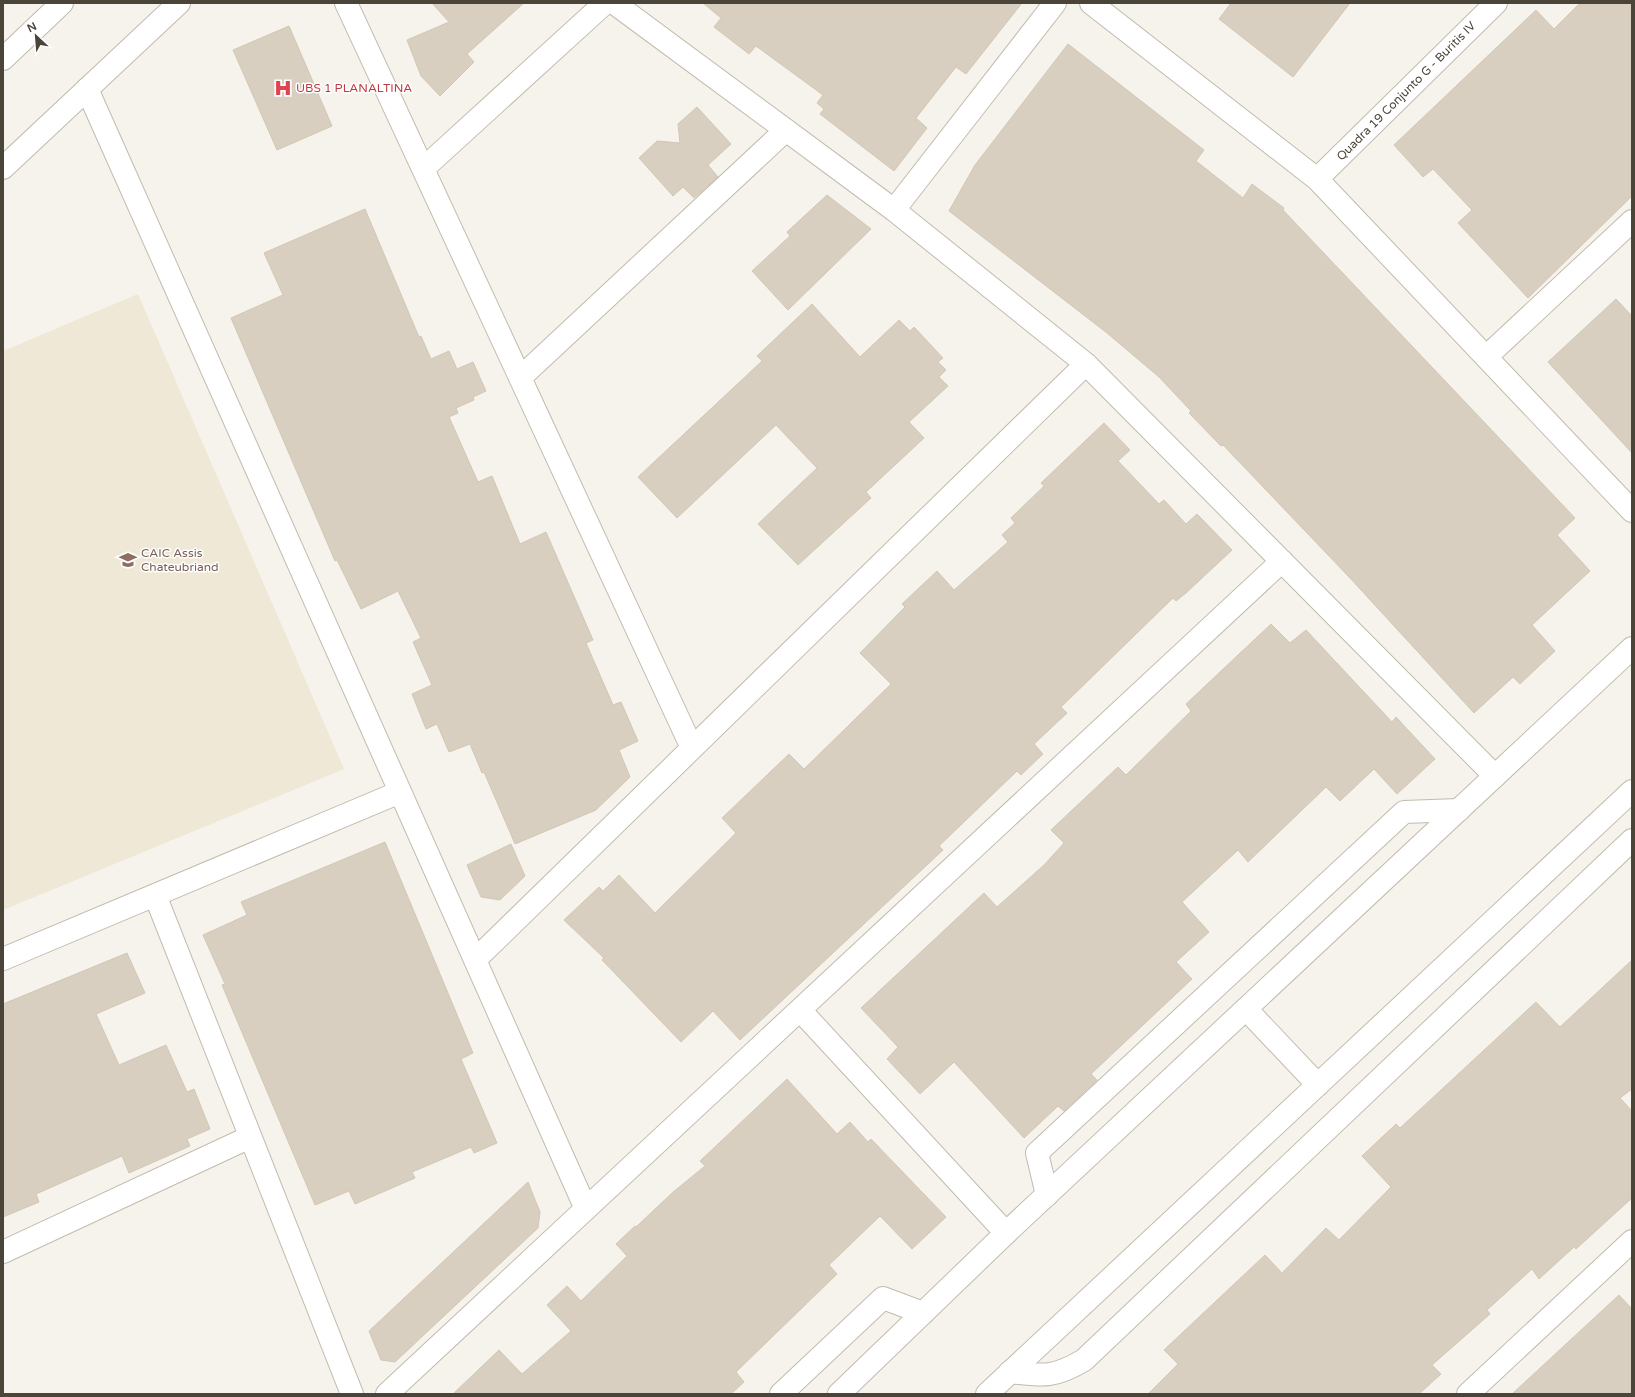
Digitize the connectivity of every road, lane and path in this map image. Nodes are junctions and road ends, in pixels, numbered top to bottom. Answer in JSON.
{"nodes":[{"id":1,"x":62,"y":3,"type":"edge"},
{"id":2,"x":179,"y":3,"type":"edge"},
{"id":3,"x":346,"y":3,"type":"edge"},
{"id":4,"x":605,"y":3,"type":"edge"},
{"id":5,"x":614,"y":3,"type":"edge"},
{"id":6,"x":1055,"y":3,"type":"edge"},
{"id":7,"x":1091,"y":3,"type":"edge"},
{"id":8,"x":1496,"y":3,"type":"edge"},
{"id":9,"x":3,"y":59,"type":"edge"},
{"id":10,"x":87,"y":89,"type":"junction"},
{"id":11,"x":786,"y":130,"type":"junction"},
{"id":12,"x":3,"y":168,"type":"edge"},
{"id":13,"x":424,"y":168,"type":"junction"},
{"id":14,"x":1317,"y":179,"type":"junction"},
{"id":15,"x":894,"y":210,"type":"junction"},
{"id":16,"x":1632,"y":221,"type":"edge"},
{"id":17,"x":1486,"y":357,"type":"junction"},
{"id":18,"x":1086,"y":364,"type":"junction"},
{"id":19,"x":521,"y":377,"type":"junction"},
{"id":20,"x":1632,"y":512,"type":"edge"},
{"id":21,"x":1282,"y":561,"type":"junction"},
{"id":22,"x":1632,"y":648,"type":"edge"},
{"id":23,"x":692,"y":748,"type":"junction"},
{"id":24,"x":1495,"y":776,"type":"junction"},
{"id":25,"x":1632,"y":791,"type":"edge"},
{"id":26,"x":400,"y":792,"type":"junction"},
{"id":27,"x":1459,"y":810,"type":"junction"},
{"id":28,"x":1632,"y":840,"type":"edge"},
{"id":29,"x":155,"y":895,"type":"junction"},
{"id":30,"x":3,"y":959,"type":"edge"},
{"id":31,"x":475,"y":960,"type":"junction"},
{"id":32,"x":1246,"y":1009,"type":"junction"},
{"id":33,"x":800,"y":1010,"type":"junction"},
{"id":34,"x":1318,"y":1085,"type":"junction"},
{"id":35,"x":250,"y":1138,"type":"junction"},
{"id":36,"x":1047,"y":1195,"type":"junction"},
{"id":37,"x":586,"y":1209,"type":"junction"},
{"id":38,"x":1006,"y":1233,"type":"junction"},
{"id":39,"x":1632,"y":1241,"type":"edge"},
{"id":40,"x":3,"y":1252,"type":"edge"},
{"id":41,"x":923,"y":1313,"type":"junction"},
{"id":42,"x":1010,"y":1372,"type":"junction"},
{"id":43,"x":352,"y":1394,"type":"edge"},
{"id":44,"x":387,"y":1394,"type":"edge"},
{"id":45,"x":781,"y":1394,"type":"edge"},
{"id":46,"x":839,"y":1394,"type":"edge"},
{"id":47,"x":987,"y":1394,"type":"edge"},
{"id":48,"x":1468,"y":1394,"type":"edge"}],
"edges":[{"from":1,"to":9,"type":"street"},
{"from":2,"to":10,"type":"street"},
{"from":3,"to":13,"type":"street"},
{"from":4,"to":13,"type":"street"},
{"from":5,"to":11,"type":"street"},
{"from":6,"to":15,"type":"street"},
{"from":7,"to":14,"type":"street"},
{"from":8,"to":14,"type":"street","name":"Quadra 19 Conjunto G - Buritis IV"},
{"from":10,"to":12,"type":"street"},
{"from":10,"to":26,"type":"street"},
{"from":11,"to":15,"type":"street"},
{"from":11,"to":19,"type":"street"},
{"from":13,"to":19,"type":"street"},
{"from":14,"to":17,"type":"street"},
{"from":15,"to":18,"type":"street"},
{"from":16,"to":17,"type":"street"},
{"from":17,"to":20,"type":"street"},
{"from":18,"to":21,"type":"street"},
{"from":18,"to":23,"type":"street"},
{"from":19,"to":23,"type":"street"},
{"from":21,"to":24,"type":"street"},
{"from":21,"to":33,"type":"street"},
{"from":22,"to":24,"type":"street"},
{"from":23,"to":31,"type":"street"},
{"from":24,"to":27,"type":"street"},
{"from":25,"to":34,"type":"street"},
{"from":26,"to":29,"type":"street"},
{"from":26,"to":31,"type":"street"},
{"from":27,"to":32,"type":"street"},
{"from":27,"to":36,"type":"street"},
{"from":28,"to":42,"type":"street"},
{"from":29,"to":30,"type":"street"},
{"from":29,"to":35,"type":"street"},
{"from":31,"to":37,"type":"street"},
{"from":32,"to":34,"type":"street"},
{"from":32,"to":36,"type":"street"},
{"from":33,"to":37,"type":"street"},
{"from":33,"to":38,"type":"street"},
{"from":34,"to":42,"type":"street"},
{"from":35,"to":40,"type":"street"},
{"from":35,"to":43,"type":"street"},
{"from":36,"to":38,"type":"street"},
{"from":37,"to":44,"type":"street"},
{"from":38,"to":41,"type":"street"},
{"from":39,"to":48,"type":"street"},
{"from":41,"to":45,"type":"street"},
{"from":41,"to":46,"type":"street"},
{"from":42,"to":47,"type":"street"}]}
